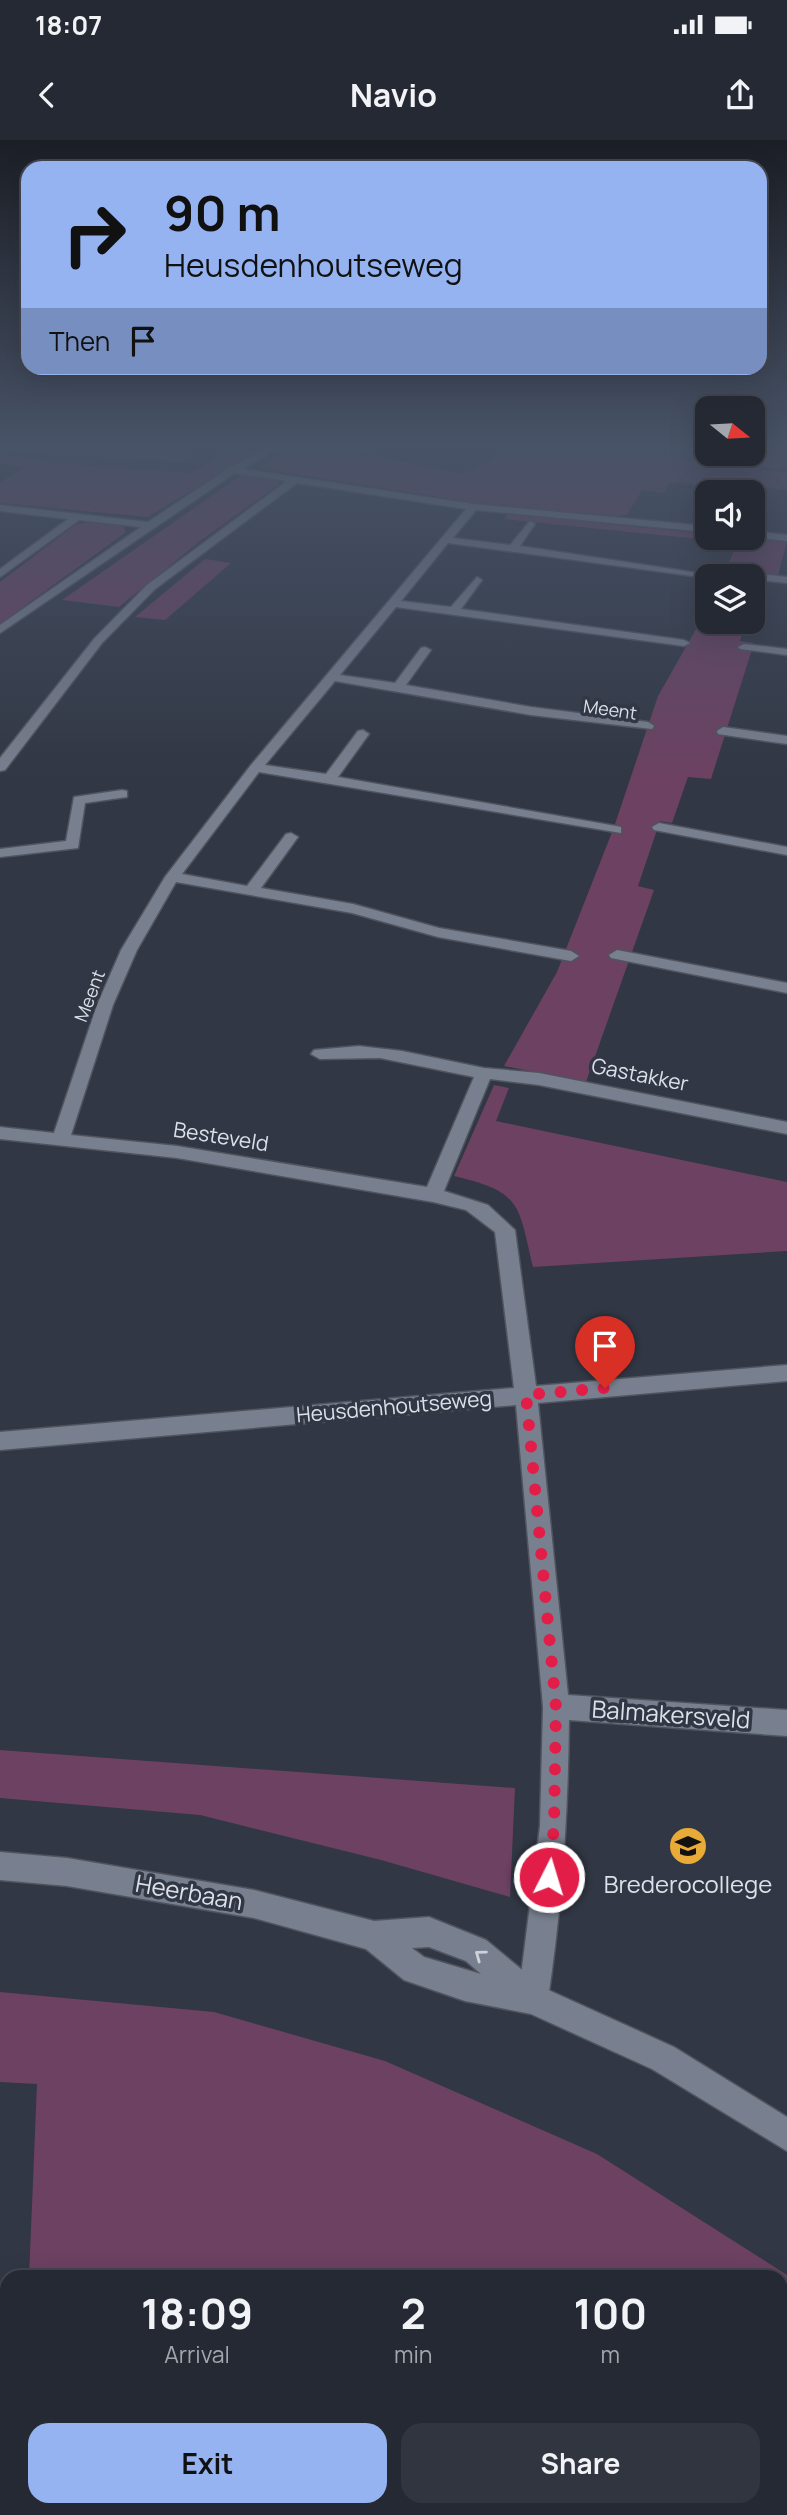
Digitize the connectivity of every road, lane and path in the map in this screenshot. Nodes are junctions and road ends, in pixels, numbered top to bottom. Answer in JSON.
{"nodes":[{"id":1,"x":25,"y":555,"type":"edge"},
{"id":2,"x":107,"y":555,"type":"edge"},
{"id":3,"x":194,"y":555,"type":"edge"},
{"id":4,"x":434,"y":555,"type":"edge"},
{"id":5,"x":561,"y":555,"type":"edge"},
{"id":6,"x":639,"y":566,"type":"junction"},
{"id":7,"x":0,"y":574,"type":"edge"},
{"id":8,"x":695,"y":574,"type":"edge"},
{"id":9,"x":787,"y":574,"type":"edge"},
{"id":10,"x":695,"y":579,"type":"edge"},
{"id":11,"x":477,"y":580,"type":"dead end"},
{"id":12,"x":787,"y":580,"type":"edge"},
{"id":13,"x":394,"y":603,"type":"junction"},
{"id":14,"x":454,"y":611,"type":"junction"},
{"id":15,"x":0,"y":630,"type":"edge"},
{"id":16,"x":787,"y":646,"type":"edge"},
{"id":17,"x":683,"y":647,"type":"dead end"},
{"id":18,"x":425,"y":650,"type":"dead end"},
{"id":19,"x":787,"y":652,"type":"edge"},
{"id":20,"x":332,"y":677,"type":"junction"},
{"id":21,"x":398,"y":687,"type":"junction"},
{"id":22,"x":646,"y":731,"type":"dead end"},
{"id":23,"x":787,"y":731,"type":"edge"},
{"id":24,"x":363,"y":734,"type":"dead end"},
{"id":25,"x":787,"y":740,"type":"edge"},
{"id":26,"x":0,"y":767,"type":"edge"},
{"id":27,"x":256,"y":768,"type":"junction"},
{"id":28,"x":329,"y":779,"type":"junction"},
{"id":29,"x":122,"y":794,"type":"dead end"},
{"id":30,"x":660,"y":823,"type":"dead end"},
{"id":31,"x":615,"y":834,"type":"dead end"},
{"id":32,"x":291,"y":837,"type":"dead end"},
{"id":33,"x":787,"y":851,"type":"edge"},
{"id":34,"x":0,"y":853,"type":"edge"},
{"id":35,"x":172,"y":877,"type":"junction"},
{"id":36,"x":251,"y":891,"type":"junction"},
{"id":37,"x":619,"y":949,"type":"dead end"},
{"id":38,"x":569,"y":962,"type":"dead end"},
{"id":39,"x":787,"y":988,"type":"edge"},
{"id":40,"x":320,"y":1055,"type":"dead end"},
{"id":41,"x":484,"y":1073,"type":"junction"},
{"id":42,"x":787,"y":1128,"type":"edge"},
{"id":43,"x":0,"y":1133,"type":"edge"},
{"id":44,"x":61,"y":1138,"type":"junction"},
{"id":45,"x":433,"y":1195,"type":"junction"},
{"id":46,"x":787,"y":1373,"type":"edge"},
{"id":47,"x":526,"y":1395,"type":"junction"},
{"id":48,"x":0,"y":1441,"type":"edge"},
{"id":49,"x":556,"y":1707,"type":"junction"},
{"id":50,"x":787,"y":1723,"type":"edge"},
{"id":51,"x":0,"y":1866,"type":"edge"},
{"id":52,"x":374,"y":1936,"type":"junction"},
{"id":53,"x":533,"y":1999,"type":"junction"},
{"id":54,"x":787,"y":2135,"type":"edge"}],
"edges":[{"from":1,"to":7,"type":"street"},
{"from":2,"to":15,"type":"street"},
{"from":3,"to":26,"type":"street"},
{"from":4,"to":13,"type":"street","name":"Meent"},
{"from":5,"to":6,"type":"street"},
{"from":6,"to":8,"type":"street"},
{"from":6,"to":10,"type":"street"},
{"from":9,"to":12,"type":"street"},
{"from":11,"to":14,"type":"street"},
{"from":13,"to":14,"type":"street"},
{"from":13,"to":20,"type":"street","name":"Meent"},
{"from":14,"to":17,"type":"street"},
{"from":16,"to":19,"type":"street"},
{"from":18,"to":21,"type":"street"},
{"from":20,"to":21,"type":"street","name":"Meent"},
{"from":20,"to":27,"type":"street","name":"Meent"},
{"from":21,"to":22,"type":"street","name":"Meent"},
{"from":23,"to":25,"type":"street"},
{"from":24,"to":28,"type":"street"},
{"from":27,"to":28,"type":"street"},
{"from":27,"to":35,"type":"street","name":"Meent"},
{"from":28,"to":31,"type":"street"},
{"from":29,"to":34,"type":"street"},
{"from":30,"to":33,"type":"street"},
{"from":32,"to":36,"type":"street"},
{"from":35,"to":36,"type":"street"},
{"from":35,"to":44,"type":"street","name":"Meent"},
{"from":36,"to":38,"type":"street"},
{"from":37,"to":39,"type":"street"},
{"from":40,"to":41,"type":"street"},
{"from":41,"to":42,"type":"street","name":"Gastakker"},
{"from":41,"to":45,"type":"street"},
{"from":43,"to":44,"type":"street","name":"Besteveld"},
{"from":44,"to":45,"type":"street","name":"Besteveld"},
{"from":45,"to":47,"type":"street","name":"Besteveld"},
{"from":46,"to":47,"type":"street","name":"Heusdenhoutseweg"},
{"from":47,"to":48,"type":"street","name":"Heusdenhoutseweg"},
{"from":47,"to":49,"type":"street","name":"Besteveld"},
{"from":49,"to":50,"type":"street","name":"Balmakersveld"},
{"from":49,"to":53,"type":"street","name":"Besteveld"},
{"from":51,"to":52,"type":"street","name":"Heerbaan"},
{"from":52,"to":53,"type":"street","name":"Heerbaan"},
{"from":53,"to":52,"type":"street","name":"Heerbaan","one_way":true},
{"from":53,"to":54,"type":"street","name":"Heerbaan"}]}
